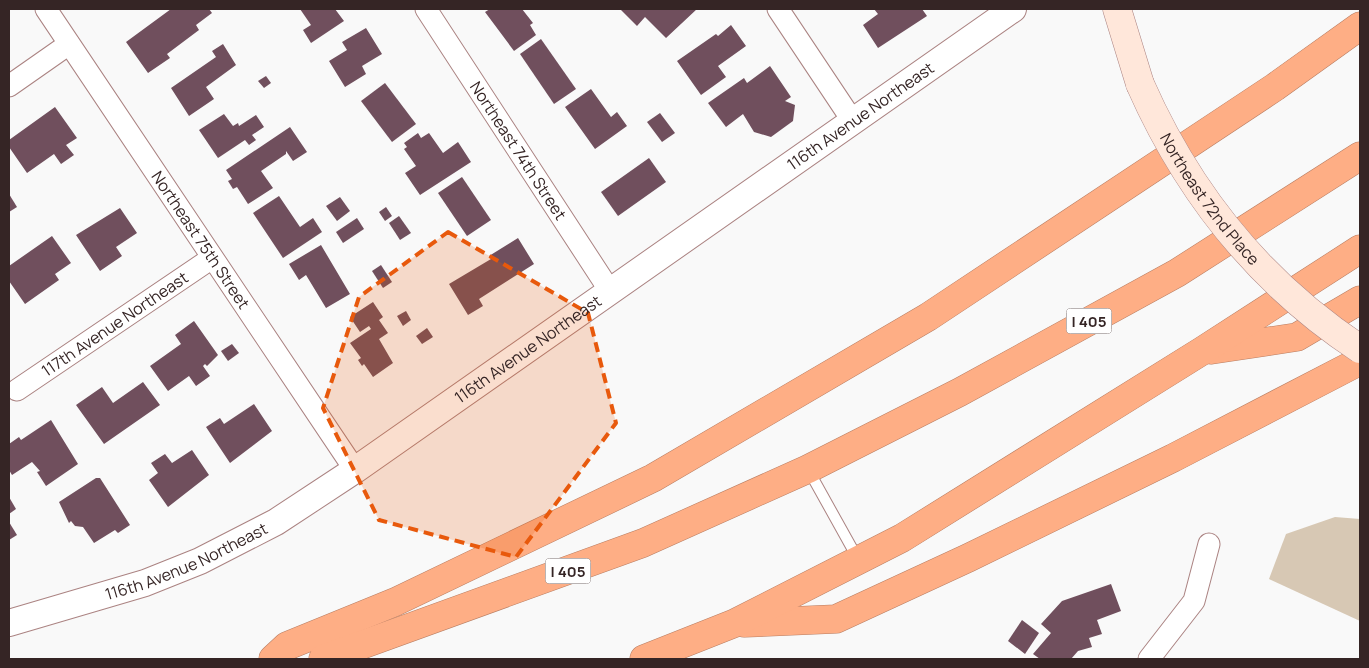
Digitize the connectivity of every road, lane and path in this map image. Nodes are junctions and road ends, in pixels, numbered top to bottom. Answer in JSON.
{"nodes":[{"id":1,"x":46,"y":9,"type":"edge"},
{"id":2,"x":426,"y":9,"type":"edge"},
{"id":3,"x":778,"y":9,"type":"edge"},
{"id":4,"x":1013,"y":9,"type":"edge"},
{"id":5,"x":1117,"y":9,"type":"edge"},
{"id":6,"x":1358,"y":28,"type":"edge"},
{"id":7,"x":69,"y":44,"type":"junction"},
{"id":8,"x":9,"y":86,"type":"edge"},
{"id":9,"x":852,"y":120,"type":"junction"},
{"id":10,"x":1360,"y":156,"type":"edge"},
{"id":11,"x":1360,"y":249,"type":"edge"},
{"id":12,"x":212,"y":258,"type":"junction"},
{"id":13,"x":610,"y":291,"type":"junction"},
{"id":14,"x":1360,"y":300,"type":"edge"},
{"id":15,"x":1360,"y":349,"type":"edge"},
{"id":16,"x":1202,"y":351,"type":"junction"},
{"id":17,"x":1360,"y":360,"type":"edge"},
{"id":18,"x":17,"y":390,"type":"dead end"},
{"id":19,"x":808,"y":469,"type":"junction"},
{"id":20,"x":355,"y":470,"type":"junction"},
{"id":21,"x":1209,"y":544,"type":"dead end"},
{"id":22,"x":859,"y":562,"type":"junction"},
{"id":23,"x":9,"y":623,"type":"edge"},
{"id":24,"x":735,"y":623,"type":"junction"},
{"id":25,"x":273,"y":659,"type":"edge"},
{"id":26,"x":323,"y":659,"type":"edge"},
{"id":27,"x":644,"y":659,"type":"edge"},
{"id":28,"x":1149,"y":659,"type":"edge"}],
"edges":[{"from":1,"to":7,"type":"street","name":"Northeast 75th Street"},
{"from":2,"to":13,"type":"street","name":"Northeast 74th Street"},
{"from":3,"to":9,"type":"street"},
{"from":4,"to":9,"type":"street","name":"116th Avenue Northeast"},
{"from":5,"to":15,"type":"main road","name":"Northeast 72nd Place","bridge":true},
{"from":6,"to":25,"type":"highway"},
{"from":7,"to":8,"type":"street"},
{"from":7,"to":12,"type":"street","name":"Northeast 75th Street"},
{"from":9,"to":13,"type":"street","name":"116th Avenue Northeast"},
{"from":10,"to":19,"type":"highway","number":"I 405"},
{"from":11,"to":16,"type":"highway"},
{"from":12,"to":18,"type":"street","name":"117th Avenue Northeast"},
{"from":12,"to":20,"type":"street","name":"Northeast 75th Street"},
{"from":13,"to":20,"type":"street","name":"116th Avenue Northeast"},
{"from":14,"to":16,"type":"highway"},
{"from":16,"to":22,"type":"highway"},
{"from":17,"to":24,"type":"highway"},
{"from":19,"to":22,"type":"lane"},
{"from":19,"to":26,"type":"highway","number":"I 405"},
{"from":20,"to":23,"type":"street","name":"116th Avenue Northeast"},
{"from":21,"to":28,"type":"street"},
{"from":22,"to":24,"type":"highway"},
{"from":24,"to":27,"type":"highway"}]}
